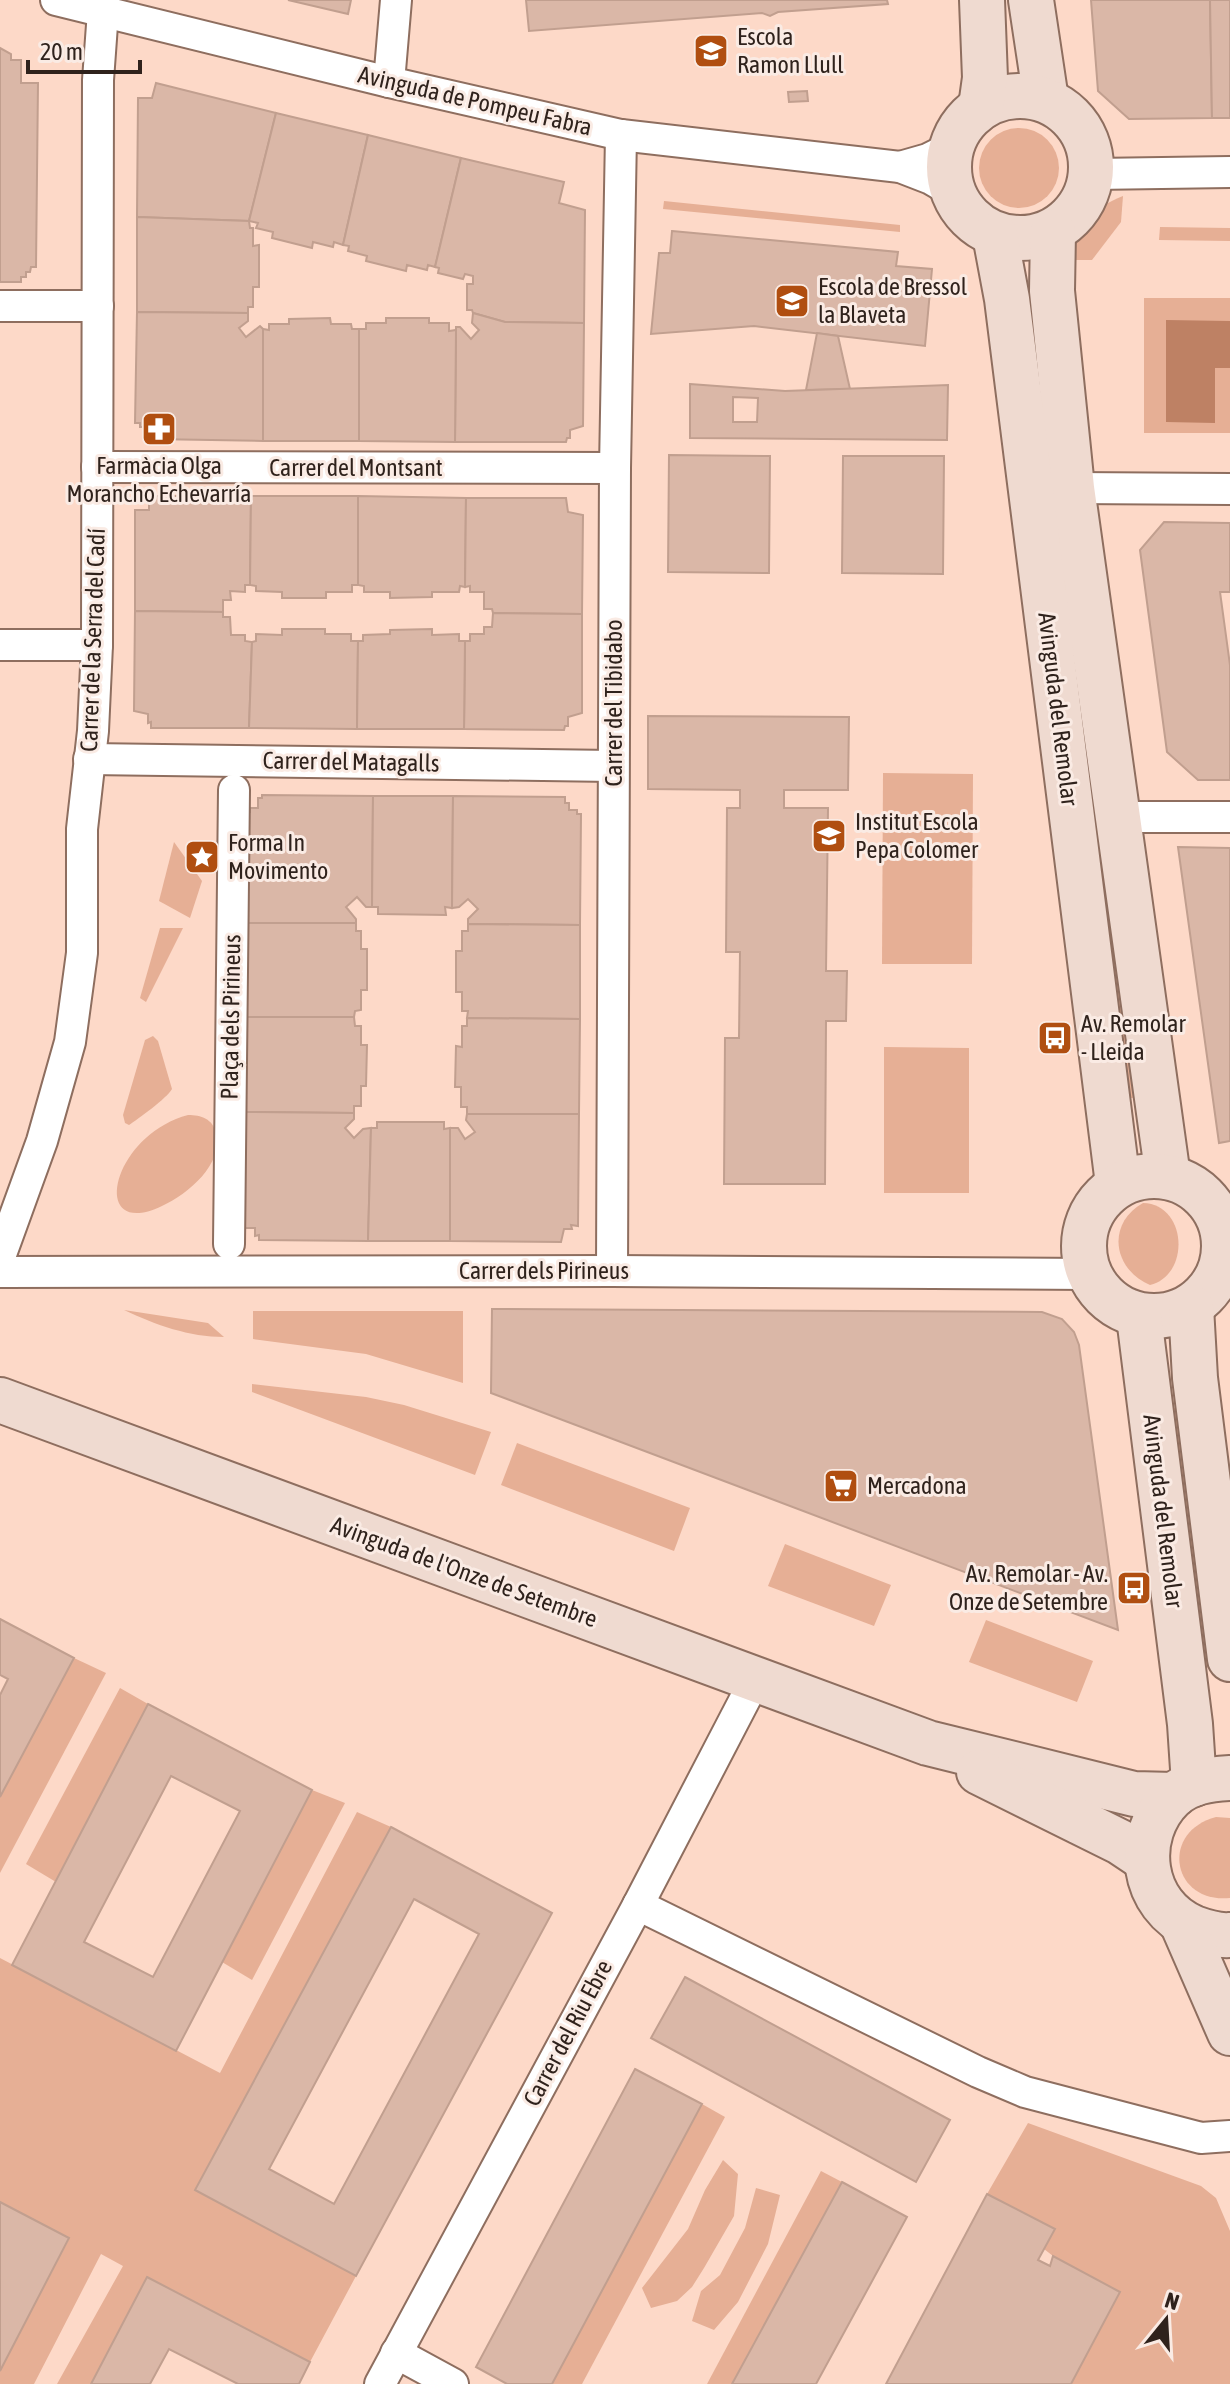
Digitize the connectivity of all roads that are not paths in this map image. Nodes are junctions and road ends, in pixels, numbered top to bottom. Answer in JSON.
{"nodes":[{"id":1,"x":56,"y":0,"type":"edge"},
{"id":2,"x":396,"y":0,"type":"edge"},
{"id":3,"x":982,"y":0,"type":"edge"},
{"id":4,"x":1031,"y":0,"type":"edge"},
{"id":5,"x":103,"y":11,"type":"junction"},
{"id":6,"x":389,"y":82,"type":"junction"},
{"id":7,"x":1046,"y":100,"type":"junction"},
{"id":8,"x":981,"y":107,"type":"junction"},
{"id":9,"x":621,"y":135,"type":"junction"},
{"id":10,"x":950,"y":148,"type":"junction"},
{"id":11,"x":900,"y":167,"type":"junction"},
{"id":12,"x":1230,"y":172,"type":"edge"},
{"id":13,"x":1094,"y":174,"type":"junction"},
{"id":14,"x":955,"y":193,"type":"junction"},
{"id":15,"x":1053,"y":232,"type":"junction"},
{"id":16,"x":995,"y":235,"type":"junction"},
{"id":17,"x":0,"y":306,"type":"edge"},
{"id":18,"x":98,"y":306,"type":"junction"},
{"id":19,"x":97,"y":467,"type":"junction"},
{"id":20,"x":615,"y":468,"type":"junction"},
{"id":21,"x":1072,"y":488,"type":"junction"},
{"id":22,"x":1230,"y":489,"type":"edge"},
{"id":23,"x":0,"y":645,"type":"edge"},
{"id":24,"x":97,"y":645,"type":"junction"},
{"id":25,"x":89,"y":759,"type":"junction"},
{"id":26,"x":613,"y":766,"type":"junction"},
{"id":27,"x":234,"y":790,"type":"dead end"},
{"id":28,"x":1116,"y":817,"type":"junction"},
{"id":29,"x":1230,"y":817,"type":"edge"},
{"id":30,"x":1161,"y":1132,"type":"junction"},
{"id":31,"x":1118,"y":1184,"type":"junction"},
{"id":32,"x":1212,"y":1199,"type":"edge"},
{"id":33,"x":229,"y":1244,"type":"dead end"},
{"id":34,"x":0,"y":1257,"type":"edge"},
{"id":35,"x":612,"y":1271,"type":"junction"},
{"id":36,"x":0,"y":1272,"type":"edge"},
{"id":37,"x":1089,"y":1274,"type":"junction"},
{"id":38,"x":1191,"y":1307,"type":"junction"},
{"id":39,"x":1139,"y":1317,"type":"junction"},
{"id":40,"x":0,"y":1400,"type":"edge"},
{"id":41,"x":1220,"y":1509,"type":"edge"},
{"id":42,"x":1230,"y":1659,"type":"edge"},
{"id":43,"x":755,"y":1680,"type":"junction"},
{"id":44,"x":928,"y":1743,"type":"junction"},
{"id":45,"x":1199,"y":1786,"type":"edge"},
{"id":46,"x":1147,"y":1860,"type":"junction"},
{"id":47,"x":638,"y":1905,"type":"junction"},
{"id":48,"x":1182,"y":1923,"type":"junction"},
{"id":49,"x":1230,"y":1935,"type":"edge"},
{"id":50,"x":1230,"y":2033,"type":"edge"},
{"id":51,"x":1230,"y":2136,"type":"edge"},
{"id":52,"x":396,"y":2353,"type":"junction"},
{"id":53,"x":380,"y":2384,"type":"edge"},
{"id":54,"x":453,"y":2384,"type":"edge"}],
"edges":[{"from":1,"to":5,"type":"street","name":"Avinguda de Pompeu Fabra"},
{"from":2,"to":6,"type":"street"},
{"from":3,"to":8,"type":"street"},
{"from":4,"to":7,"type":"street"},
{"from":5,"to":6,"type":"street","name":"Avinguda de Pompeu Fabra"},
{"from":5,"to":18,"type":"street","name":"Carrer de la Serra del Cadí"},
{"from":6,"to":9,"type":"street","name":"Avinguda de Pompeu Fabra"},
{"from":7,"to":8,"type":"street"},
{"from":7,"to":13,"type":"street"},
{"from":8,"to":10,"type":"street"},
{"from":9,"to":11,"type":"street","name":"Avinguda de Pompeu Fabra"},
{"from":9,"to":20,"type":"street","name":"Carrer del Tibidabo"},
{"from":10,"to":11,"type":"street","name":"Avinguda de Pompeu Fabra"},
{"from":10,"to":14,"type":"street"},
{"from":11,"to":14,"type":"street","name":"Avinguda de Pompeu Fabra"},
{"from":12,"to":13,"type":"street"},
{"from":13,"to":15,"type":"street"},
{"from":14,"to":16,"type":"street"},
{"from":15,"to":16,"type":"street"},
{"from":15,"to":21,"type":"street","name":"Avinguda del Remolar"},
{"from":16,"to":31,"type":"street","name":"Avinguda del Remolar"},
{"from":17,"to":18,"type":"street"},
{"from":18,"to":19,"type":"street","name":"Carrer de la Serra del Cadí"},
{"from":19,"to":20,"type":"street","name":"Carrer del Montsant"},
{"from":19,"to":24,"type":"street","name":"Carrer de la Serra del Cadí"},
{"from":20,"to":26,"type":"street","name":"Carrer del Tibidabo"},
{"from":21,"to":22,"type":"street"},
{"from":21,"to":28,"type":"street","name":"Avinguda del Remolar"},
{"from":23,"to":24,"type":"street"},
{"from":24,"to":25,"type":"street","name":"Carrer de la Serra del Cadí"},
{"from":25,"to":26,"type":"street","name":"Carrer del Matagalls"},
{"from":25,"to":34,"type":"street","name":"Carrer de la Serra del Cadí"},
{"from":26,"to":35,"type":"street","name":"Carrer del Tibidabo"},
{"from":27,"to":33,"type":"street","name":"Plaça dels Pirineus"},
{"from":28,"to":29,"type":"street"},
{"from":28,"to":30,"type":"street","name":"Avinguda del Remolar"},
{"from":30,"to":32,"type":"street","name":"Avinguda del Remolar"},
{"from":30,"to":32,"type":"street"},
{"from":31,"to":32,"type":"street"},
{"from":31,"to":37,"type":"street"},
{"from":32,"to":38,"type":"street"},
{"from":35,"to":36,"type":"street","name":"Carrer dels Pirineus"},
{"from":35,"to":37,"type":"street","name":"Carrer dels Pirineus"},
{"from":37,"to":39,"type":"street"},
{"from":38,"to":39,"type":"street"},
{"from":38,"to":41,"type":"street","name":"Avinguda del Remolar"},
{"from":39,"to":45,"type":"street","name":"Avinguda del Remolar"},
{"from":40,"to":43,"type":"street","name":"Avinguda de l'Onze de Setembre"},
{"from":41,"to":42,"type":"street","name":"Avinguda del Remolar"},
{"from":43,"to":44,"type":"street","name":"Avinguda de l'Onze de Setembre"},
{"from":43,"to":47,"type":"street","name":"Carrer del Riu Ebre"},
{"from":44,"to":45,"type":"street","name":"Avinguda de l'Onze de Setembre"},
{"from":44,"to":46,"type":"street","name":"Avinguda de l'Onze de Setembre"},
{"from":45,"to":46,"type":"street"},
{"from":46,"to":48,"type":"street"},
{"from":47,"to":51,"type":"street"},
{"from":47,"to":52,"type":"street","name":"Carrer del Riu Ebre"},
{"from":48,"to":49,"type":"street"},
{"from":48,"to":50,"type":"street"},
{"from":52,"to":53,"type":"street","name":"Carrer del Riu Ebre"},
{"from":52,"to":54,"type":"street"}]}
